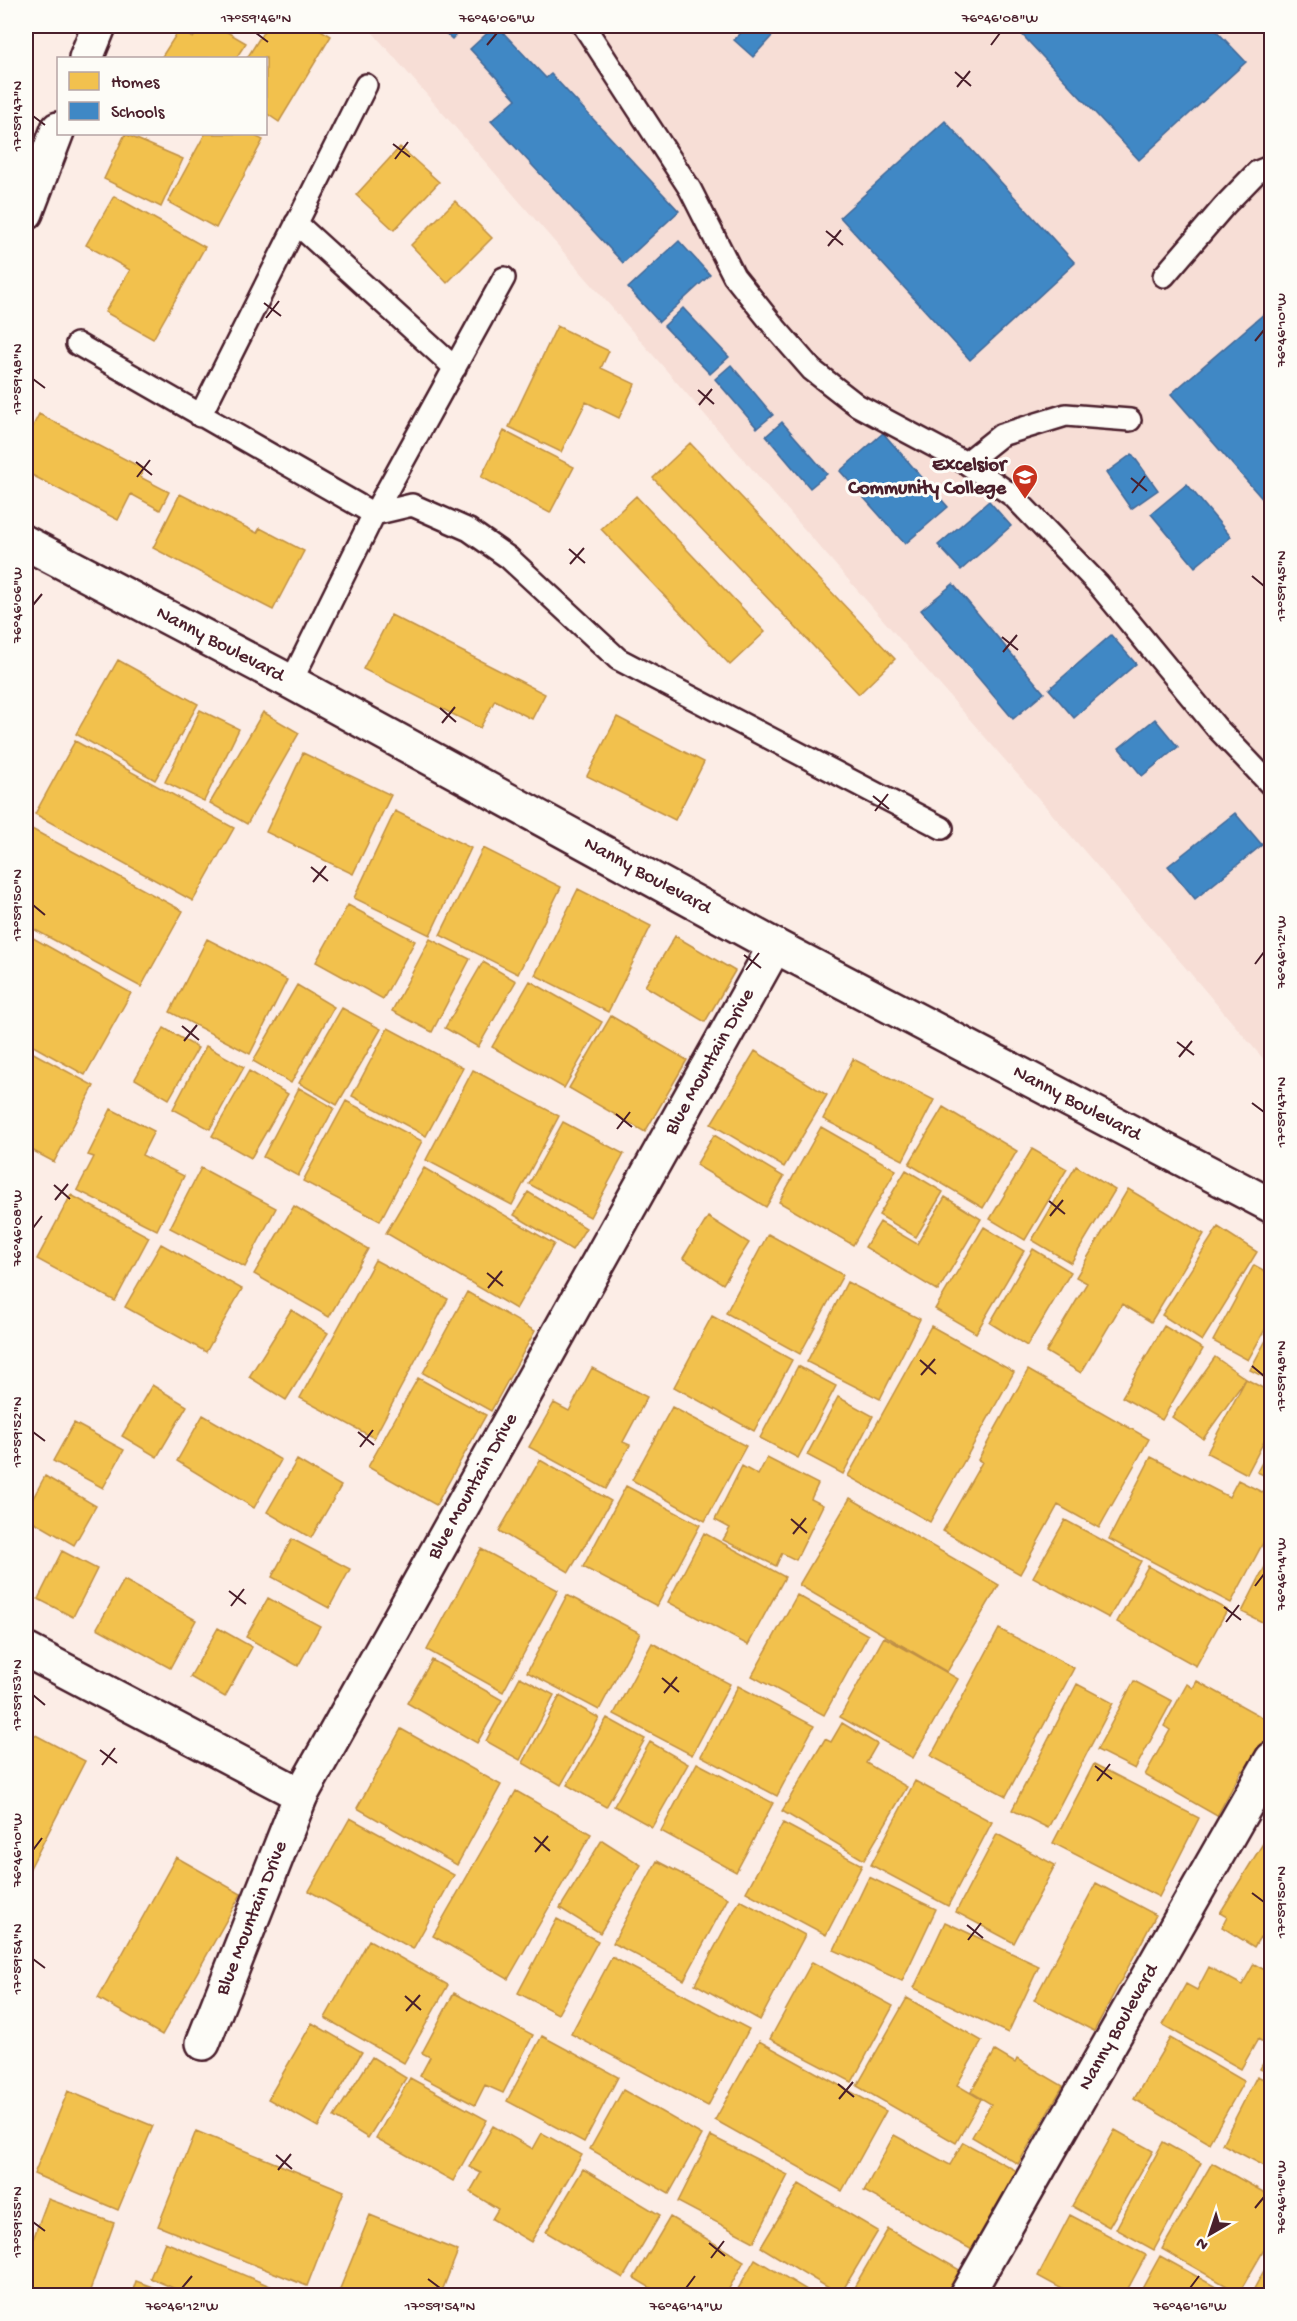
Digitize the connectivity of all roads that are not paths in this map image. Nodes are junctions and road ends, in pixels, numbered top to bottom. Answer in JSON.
{"nodes":[{"id":1,"x":99,"y":26,"type":"edge"},
{"id":2,"x":584,"y":26,"type":"edge"},
{"id":3,"x":86,"y":57,"type":"edge"},
{"id":4,"x":366,"y":85,"type":"dead end"},
{"id":5,"x":57,"y":132,"type":"edge"},
{"id":6,"x":1272,"y":166,"type":"edge"},
{"id":7,"x":26,"y":213,"type":"edge"},
{"id":8,"x":296,"y":223,"type":"junction"},
{"id":9,"x":1164,"y":276,"type":"dead end"},
{"id":10,"x":504,"y":278,"type":"dead end"},
{"id":11,"x":77,"y":344,"type":"dead end"},
{"id":12,"x":454,"y":368,"type":"junction"},
{"id":13,"x":200,"y":416,"type":"junction"},
{"id":14,"x":1130,"y":420,"type":"dead end"},
{"id":15,"x":966,"y":463,"type":"junction"},
{"id":16,"x":374,"y":514,"type":"junction"},
{"id":17,"x":26,"y":543,"type":"edge"},
{"id":18,"x":291,"y":682,"type":"junction"},
{"id":19,"x":1272,"y":786,"type":"edge"},
{"id":20,"x":942,"y":828,"type":"dead end"},
{"id":21,"x":775,"y":946,"type":"junction"},
{"id":22,"x":1272,"y":1206,"type":"edge"},
{"id":23,"x":26,"y":1650,"type":"edge"},
{"id":24,"x":1272,"y":1759,"type":"edge"},
{"id":25,"x":301,"y":1795,"type":"junction"},
{"id":26,"x":203,"y":2043,"type":"dead end"},
{"id":27,"x":966,"y":2295,"type":"edge"}],
"edges":[{"from":1,"to":3,"type":"street"},
{"from":2,"to":15,"type":"lane"},
{"from":4,"to":8,"type":"lane"},
{"from":5,"to":7,"type":"street"},
{"from":6,"to":9,"type":"lane"},
{"from":8,"to":12,"type":"lane"},
{"from":8,"to":13,"type":"lane"},
{"from":10,"to":12,"type":"lane"},
{"from":11,"to":13,"type":"lane"},
{"from":12,"to":16,"type":"lane"},
{"from":13,"to":16,"type":"lane"},
{"from":14,"to":15,"type":"lane"},
{"from":15,"to":19,"type":"lane"},
{"from":16,"to":18,"type":"lane"},
{"from":16,"to":20,"type":"lane"},
{"from":17,"to":18,"type":"street","name":"Nanny Boulevard"},
{"from":18,"to":21,"type":"street","name":"Nanny Boulevard"},
{"from":21,"to":22,"type":"street","name":"Nanny Boulevard"},
{"from":21,"to":25,"type":"street","name":"Blue Mountain Drive"},
{"from":23,"to":25,"type":"street"},
{"from":24,"to":27,"type":"street","name":"Nanny Boulevard"},
{"from":25,"to":26,"type":"street","name":"Blue Mountain Drive"}]}
